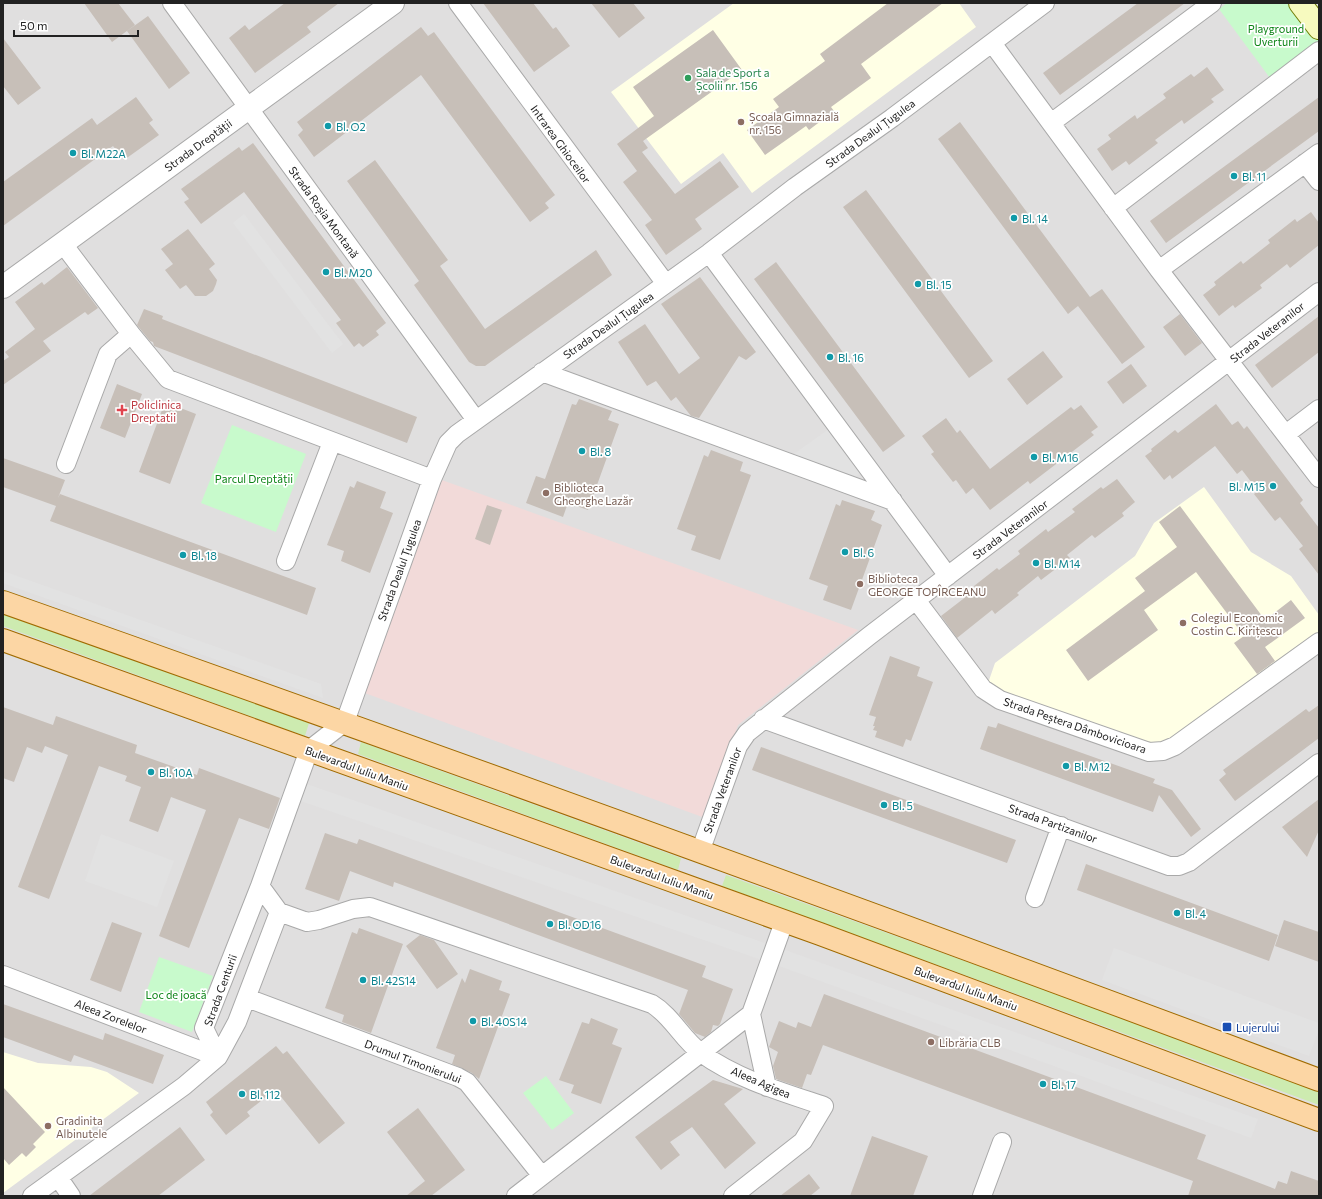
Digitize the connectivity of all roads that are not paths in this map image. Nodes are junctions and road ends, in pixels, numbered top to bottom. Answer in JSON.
{"nodes":[{"id":1,"x":172,"y":3,"type":"edge"},
{"id":2,"x":393,"y":3,"type":"edge"},
{"id":3,"x":458,"y":3,"type":"edge"},
{"id":4,"x":1045,"y":3,"type":"edge"},
{"id":5,"x":1212,"y":3,"type":"edge"},
{"id":6,"x":1300,"y":3,"type":"edge"},
{"id":7,"x":1319,"y":28,"type":"edge"},
{"id":8,"x":992,"y":43,"type":"junction"},
{"id":9,"x":1319,"y":51,"type":"edge"},
{"id":10,"x":248,"y":108,"type":"junction"},
{"id":11,"x":1051,"y":123,"type":"junction"},
{"id":12,"x":1312,"y":158,"type":"edge"},
{"id":13,"x":1319,"y":181,"type":"edge"},
{"id":14,"x":1113,"y":208,"type":"junction"},
{"id":15,"x":63,"y":244,"type":"junction"},
{"id":16,"x":709,"y":253,"type":"junction"},
{"id":17,"x":1159,"y":270,"type":"junction"},
{"id":18,"x":666,"y":284,"type":"junction"},
{"id":19,"x":3,"y":287,"type":"edge"},
{"id":20,"x":1319,"y":292,"type":"edge"},
{"id":21,"x":131,"y":334,"type":"junction"},
{"id":22,"x":1230,"y":361,"type":"junction"},
{"id":23,"x":542,"y":372,"type":"junction"},
{"id":24,"x":1319,"y":409,"type":"edge"},
{"id":25,"x":476,"y":420,"type":"junction"},
{"id":26,"x":1286,"y":434,"type":"junction"},
{"id":27,"x":332,"y":442,"type":"junction"},
{"id":28,"x":66,"y":464,"type":"dead end"},
{"id":29,"x":1319,"y":478,"type":"edge"},
{"id":30,"x":432,"y":479,"type":"junction"},
{"id":31,"x":893,"y":501,"type":"junction"},
{"id":32,"x":286,"y":561,"type":"dead end"},
{"id":33,"x":948,"y":576,"type":"junction"},
{"id":34,"x":916,"y":600,"type":"junction"},
{"id":35,"x":3,"y":602,"type":"edge"},
{"id":36,"x":3,"y":640,"type":"edge"},
{"id":37,"x":1319,"y":642,"type":"edge"},
{"id":38,"x":764,"y":719,"type":"junction"},
{"id":39,"x":344,"y":722,"type":"junction"},
{"id":40,"x":309,"y":750,"type":"junction"},
{"id":41,"x":1319,"y":763,"type":"edge"},
{"id":42,"x":1060,"y":826,"type":"junction"},
{"id":43,"x":700,"y":852,"type":"junction"},
{"id":44,"x":260,"y":886,"type":"junction"},
{"id":45,"x":1035,"y":898,"type":"dead end"},
{"id":46,"x":279,"y":912,"type":"junction"},
{"id":47,"x":784,"y":922,"type":"junction"},
{"id":48,"x":3,"y":975,"type":"edge"},
{"id":49,"x":247,"y":998,"type":"junction"},
{"id":50,"x":751,"y":1014,"type":"junction"},
{"id":51,"x":701,"y":1053,"type":"junction"},
{"id":52,"x":218,"y":1057,"type":"junction"},
{"id":53,"x":1319,"y":1080,"type":"edge"},
{"id":54,"x":767,"y":1087,"type":"junction"},
{"id":55,"x":1319,"y":1120,"type":"edge"},
{"id":56,"x":1002,"y":1142,"type":"dead end"},
{"id":57,"x":542,"y":1176,"type":"junction"},
{"id":58,"x":58,"y":1178,"type":"junction"},
{"id":59,"x":32,"y":1196,"type":"edge"},
{"id":60,"x":71,"y":1196,"type":"edge"},
{"id":61,"x":516,"y":1196,"type":"edge"},
{"id":62,"x":733,"y":1196,"type":"edge"},
{"id":63,"x":982,"y":1196,"type":"edge"}],
"edges":[{"from":1,"to":10,"type":"street","name":"Strada Roșia Montană"},
{"from":2,"to":10,"type":"street","name":"Strada Dreptății"},
{"from":3,"to":18,"type":"street","name":"Intrarea Ghioceilor"},
{"from":4,"to":8,"type":"street","name":"Strada Dealul Țugulea"},
{"from":5,"to":11,"type":"street"},
{"from":6,"to":7,"type":"main road"},
{"from":8,"to":11,"type":"street"},
{"from":8,"to":16,"type":"street","name":"Strada Dealul Țugulea"},
{"from":9,"to":14,"type":"street"},
{"from":10,"to":15,"type":"street","name":"Strada Dreptății"},
{"from":10,"to":25,"type":"street","name":"Strada Roșia Montană"},
{"from":11,"to":14,"type":"street"},
{"from":12,"to":13,"type":"street"},
{"from":12,"to":17,"type":"street"},
{"from":14,"to":17,"type":"street"},
{"from":15,"to":19,"type":"street","name":"Strada Dreptății"},
{"from":15,"to":21,"type":"street"},
{"from":16,"to":18,"type":"street","name":"Strada Dealul Țugulea"},
{"from":16,"to":31,"type":"street"},
{"from":17,"to":22,"type":"street"},
{"from":18,"to":23,"type":"street","name":"Strada Dealul Țugulea"},
{"from":20,"to":22,"type":"street","name":"Strada Veteranilor"},
{"from":21,"to":27,"type":"street"},
{"from":21,"to":28,"type":"street"},
{"from":22,"to":26,"type":"street"},
{"from":22,"to":33,"type":"street","name":"Strada Veteranilor"},
{"from":23,"to":25,"type":"street","name":"Strada Dealul Țugulea"},
{"from":23,"to":31,"type":"street"},
{"from":24,"to":26,"type":"street"},
{"from":25,"to":30,"type":"street","name":"Strada Dealul Țugulea"},
{"from":26,"to":29,"type":"street"},
{"from":27,"to":30,"type":"street"},
{"from":27,"to":32,"type":"street"},
{"from":30,"to":39,"type":"street","name":"Strada Dealul Țugulea"},
{"from":31,"to":33,"type":"street"},
{"from":33,"to":34,"type":"street","name":"Strada Veteranilor"},
{"from":34,"to":37,"type":"street","name":"Strada Peștera Dâmbovicioara"},
{"from":34,"to":38,"type":"street","name":"Strada Veteranilor"},
{"from":35,"to":39,"type":"main road"},
{"from":36,"to":40,"type":"main road","name":"Bulevardul Iuliu Maniu"},
{"from":38,"to":42,"type":"street","name":"Strada Partizanilor"},
{"from":38,"to":43,"type":"street","name":"Strada Veteranilor"},
{"from":39,"to":40,"type":"street"},
{"from":39,"to":43,"type":"main road"},
{"from":40,"to":44,"type":"street","name":"Strada Centurii"},
{"from":40,"to":47,"type":"main road","name":"Bulevardul Iuliu Maniu"},
{"from":41,"to":42,"type":"street","name":"Strada Partizanilor"},
{"from":42,"to":45,"type":"street"},
{"from":43,"to":53,"type":"main road"},
{"from":44,"to":46,"type":"street"},
{"from":44,"to":52,"type":"street","name":"Strada Centurii"},
{"from":46,"to":49,"type":"street"},
{"from":46,"to":51,"type":"street","name":"Aleea Agigea"},
{"from":47,"to":50,"type":"street"},
{"from":47,"to":55,"type":"main road","name":"Bulevardul Iuliu Maniu"},
{"from":48,"to":52,"type":"street","name":"Aleea Zorelelor"},
{"from":49,"to":52,"type":"street"},
{"from":49,"to":57,"type":"street","name":"Drumul Timonierului"},
{"from":50,"to":51,"type":"street"},
{"from":50,"to":54,"type":"street"},
{"from":51,"to":54,"type":"street","name":"Aleea Agigea"},
{"from":51,"to":57,"type":"street"},
{"from":52,"to":58,"type":"street"},
{"from":54,"to":62,"type":"street","name":"Aleea Agigea"},
{"from":56,"to":63,"type":"street"},
{"from":57,"to":61,"type":"street"},
{"from":58,"to":59,"type":"street"},
{"from":58,"to":60,"type":"street"}]}
